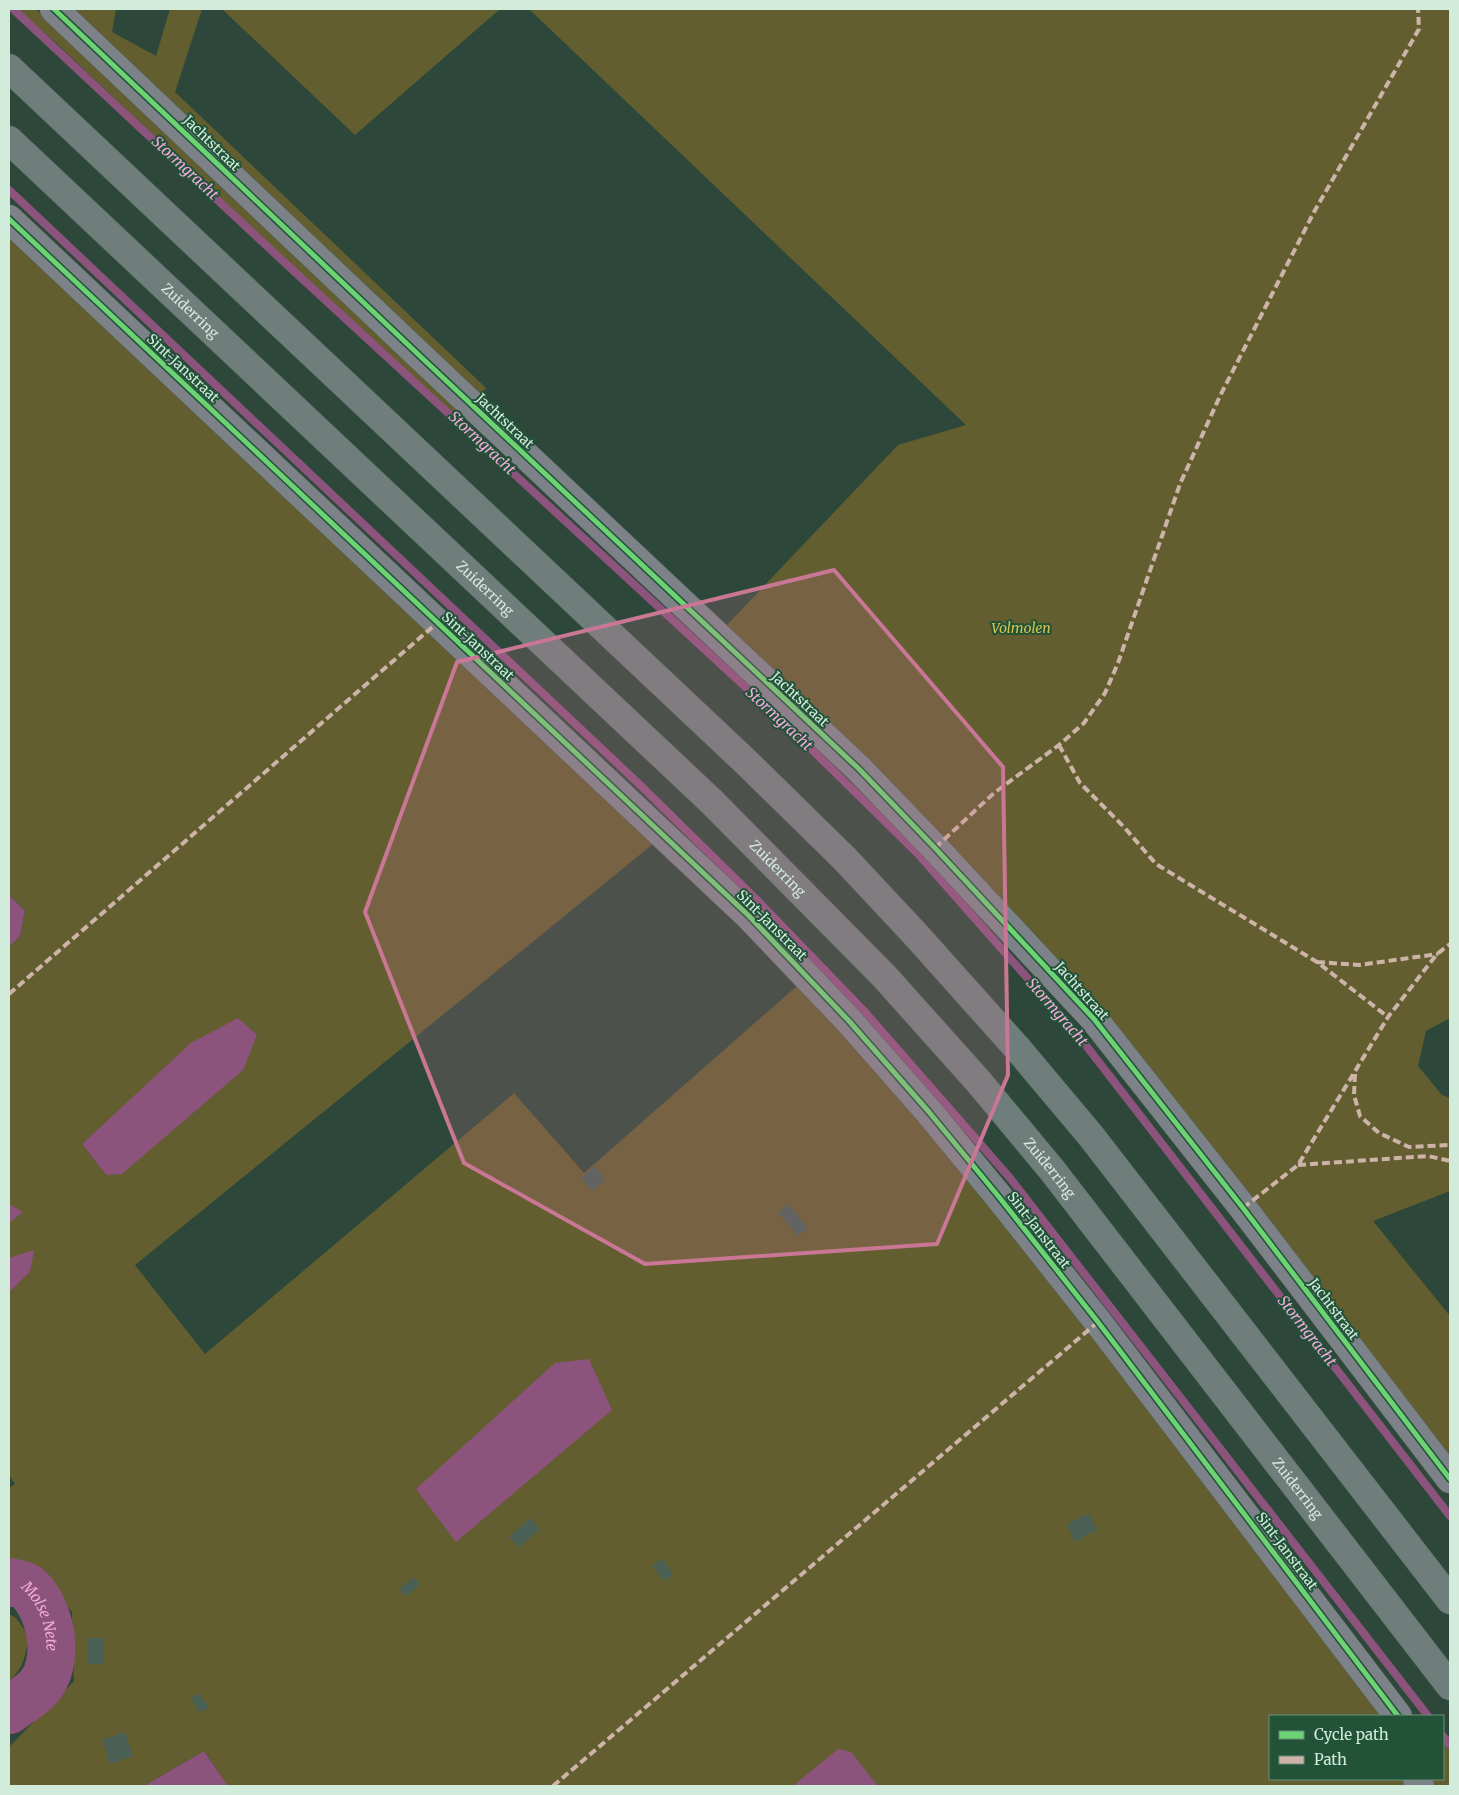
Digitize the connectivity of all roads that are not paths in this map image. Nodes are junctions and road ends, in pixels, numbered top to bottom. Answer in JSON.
{"nodes":[{"id":1,"x":54,"y":9,"type":"edge"},
{"id":2,"x":9,"y":68,"type":"edge"},
{"id":3,"x":9,"y":140,"type":"edge"},
{"id":4,"x":9,"y":219,"type":"edge"},
{"id":5,"x":1450,"y":1479,"type":"edge"},
{"id":6,"x":1450,"y":1600,"type":"edge"},
{"id":7,"x":1450,"y":1686,"type":"edge"},
{"id":8,"x":1397,"y":1715,"type":"edge"}],
"edges":[{"from":1,"to":5,"type":"street","name":"Jachtstraat"},
{"from":2,"to":6,"type":"highway"},
{"from":3,"to":7,"type":"highway","name":"Zuiderring"},
{"from":4,"to":8,"type":"street","name":"Sint-Janstraat"}]}
